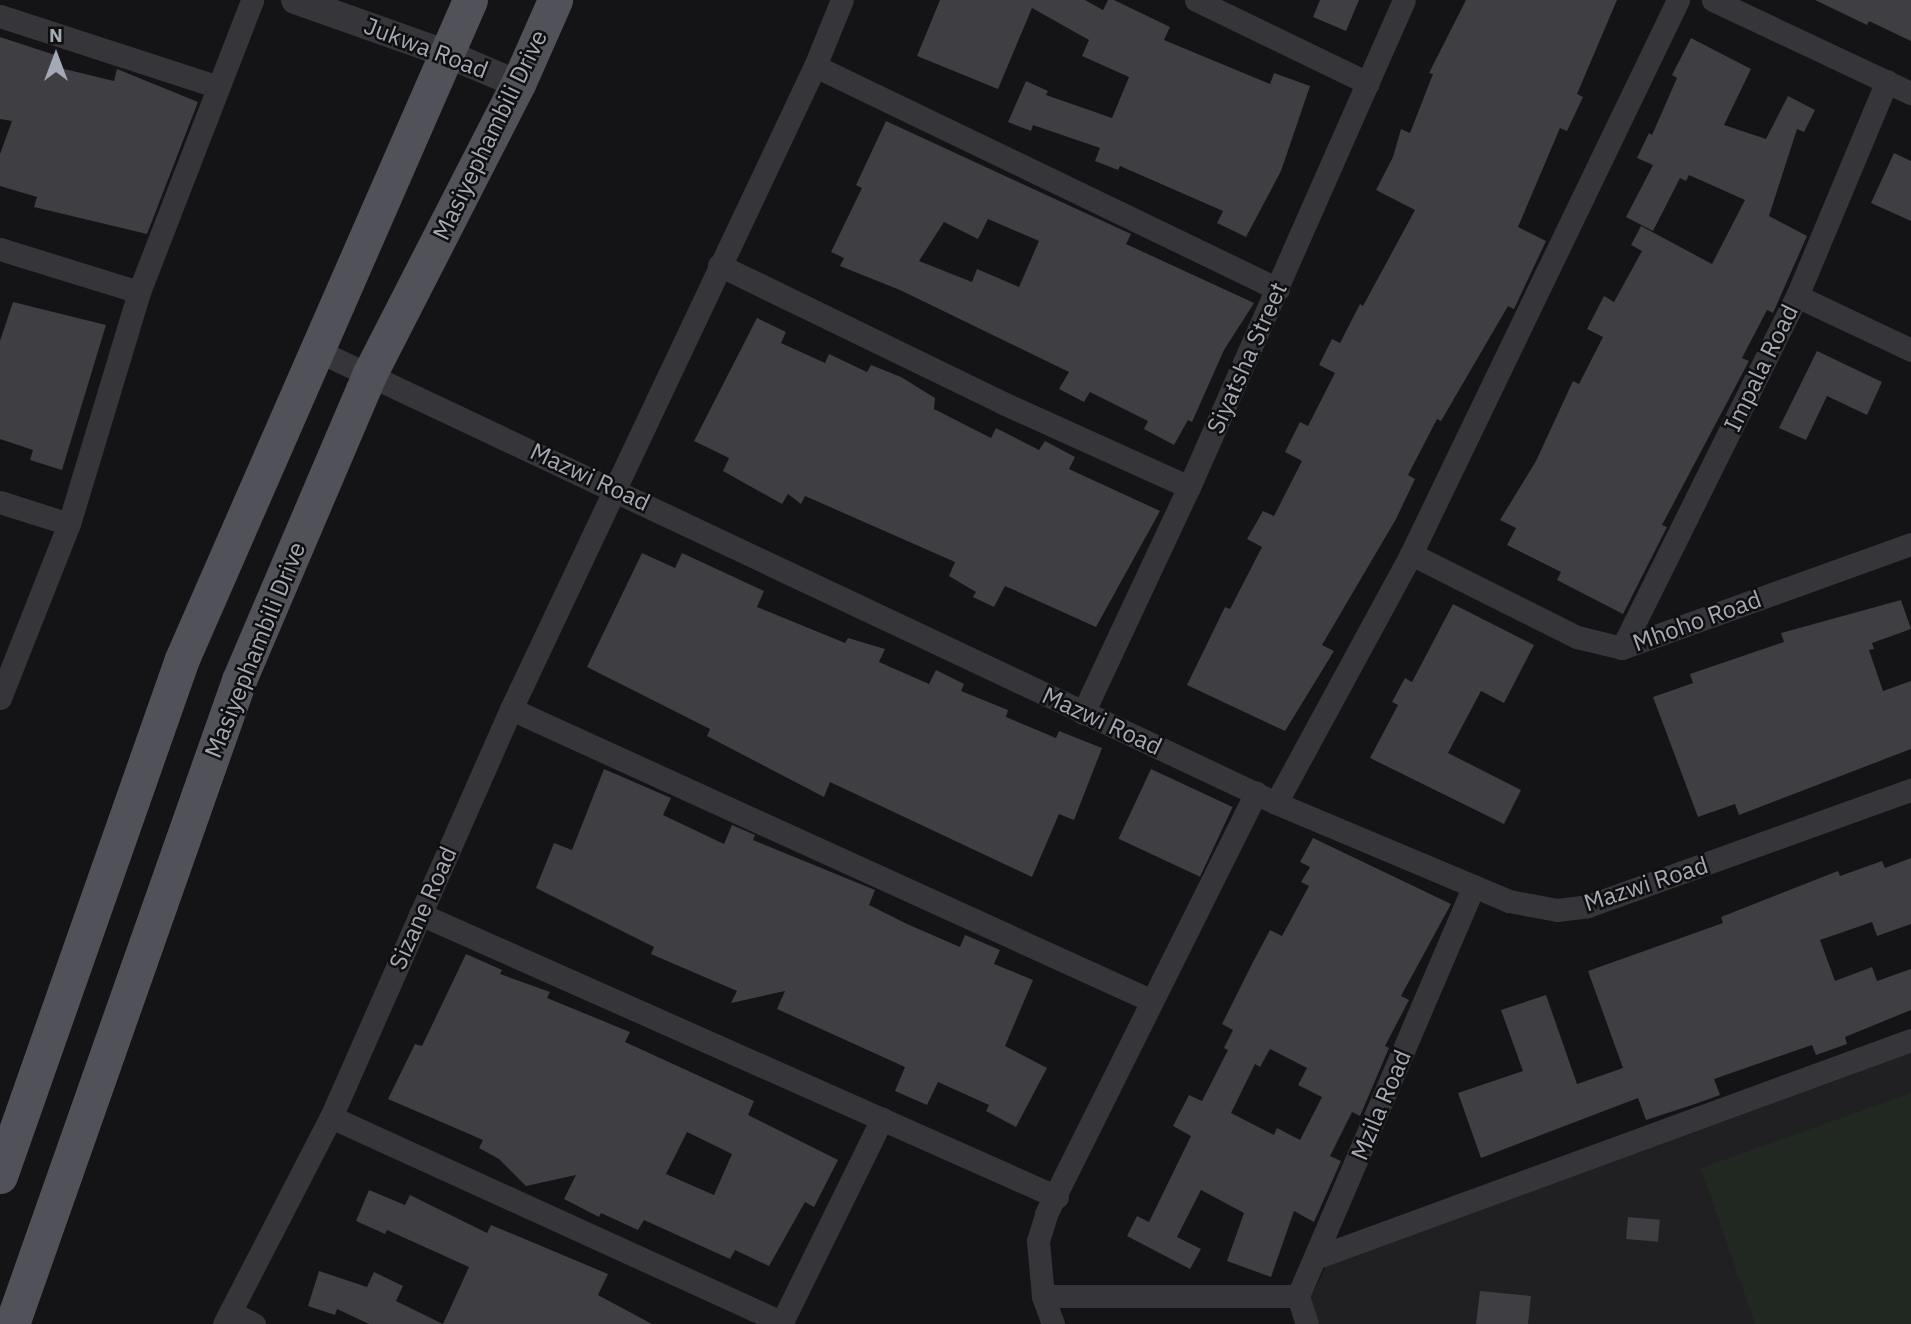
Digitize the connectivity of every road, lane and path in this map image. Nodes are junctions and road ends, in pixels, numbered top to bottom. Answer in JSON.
{"nodes":[{"id":1,"x":252,"y":0,"type":"edge"},
{"id":2,"x":295,"y":0,"type":"edge"},
{"id":3,"x":470,"y":0,"type":"edge"},
{"id":4,"x":555,"y":0,"type":"edge"},
{"id":5,"x":842,"y":0,"type":"edge"},
{"id":6,"x":1196,"y":0,"type":"edge"},
{"id":7,"x":1404,"y":0,"type":"edge"},
{"id":8,"x":1678,"y":0,"type":"edge"},
{"id":9,"x":1713,"y":0,"type":"edge"},
{"id":10,"x":0,"y":16,"type":"edge"},
{"id":11,"x":444,"y":53,"type":"junction"},
{"id":12,"x":815,"y":66,"type":"junction"},
{"id":13,"x":1887,"y":81,"type":"junction"},
{"id":14,"x":1368,"y":83,"type":"junction"},
{"id":15,"x":518,"y":84,"type":"junction"},
{"id":16,"x":216,"y":86,"type":"junction"},
{"id":17,"x":1911,"y":93,"type":"edge"},
{"id":18,"x":0,"y":248,"type":"edge"},
{"id":19,"x":719,"y":265,"type":"junction"},
{"id":20,"x":1278,"y":289,"type":"junction"},
{"id":21,"x":139,"y":292,"type":"junction"},
{"id":22,"x":1797,"y":296,"type":"junction"},
{"id":23,"x":316,"y":350,"type":"junction"},
{"id":24,"x":1911,"y":350,"type":"edge"},
{"id":25,"x":369,"y":375,"type":"junction"},
{"id":26,"x":1189,"y":486,"type":"junction"},
{"id":27,"x":615,"y":488,"type":"junction"},
{"id":28,"x":0,"y":502,"type":"edge"},
{"id":29,"x":69,"y":524,"type":"junction"},
{"id":30,"x":1911,"y":544,"type":"edge"},
{"id":31,"x":1411,"y":554,"type":"junction"},
{"id":32,"x":1622,"y":648,"type":"junction"},
{"id":33,"x":0,"y":698,"type":"edge"},
{"id":34,"x":511,"y":709,"type":"junction"},
{"id":35,"x":1083,"y":713,"type":"junction"},
{"id":36,"x":1911,"y":790,"type":"edge"},
{"id":37,"x":1266,"y":797,"type":"junction"},
{"id":38,"x":1474,"y":886,"type":"junction"},
{"id":39,"x":420,"y":914,"type":"junction"},
{"id":40,"x":1152,"y":1001,"type":"junction"},
{"id":41,"x":1911,"y":1040,"type":"edge"},
{"id":42,"x":331,"y":1117,"type":"junction"},
{"id":43,"x":882,"y":1119,"type":"junction"},
{"id":44,"x":0,"y":1176,"type":"edge"},
{"id":45,"x":1057,"y":1197,"type":"junction"},
{"id":46,"x":1315,"y":1258,"type":"junction"},
{"id":47,"x":1043,"y":1296,"type":"junction"},
{"id":48,"x":1298,"y":1296,"type":"junction"},
{"id":49,"x":227,"y":1318,"type":"edge"},
{"id":50,"x":781,"y":1323,"type":"edge"},
{"id":51,"x":12,"y":1324,"type":"edge"},
{"id":52,"x":254,"y":1324,"type":"edge"},
{"id":53,"x":1053,"y":1324,"type":"edge"},
{"id":54,"x":1307,"y":1324,"type":"edge"}],
"edges":[{"from":1,"to":16,"type":"street"},
{"from":2,"to":11,"type":"street","name":"Jukwa Road"},
{"from":3,"to":11,"type":"main road"},
{"from":4,"to":15,"type":"main road","name":"Masiyephambili Drive"},
{"from":5,"to":12,"type":"street","name":"Sizane Road"},
{"from":6,"to":14,"type":"street"},
{"from":7,"to":14,"type":"street","name":"Siyatsha Street"},
{"from":8,"to":31,"type":"street"},
{"from":9,"to":13,"type":"street"},
{"from":10,"to":16,"type":"street"},
{"from":11,"to":15,"type":"street","name":"Jukwa Road"},
{"from":11,"to":23,"type":"main road"},
{"from":12,"to":19,"type":"street","name":"Sizane Road"},
{"from":12,"to":20,"type":"street"},
{"from":13,"to":17,"type":"street"},
{"from":13,"to":22,"type":"street","name":"Impala Road"},
{"from":14,"to":20,"type":"street","name":"Siyatsha Street"},
{"from":15,"to":25,"type":"main road","name":"Masiyephambili Drive"},
{"from":16,"to":21,"type":"street"},
{"from":18,"to":21,"type":"street"},
{"from":19,"to":26,"type":"street"},
{"from":19,"to":27,"type":"street","name":"Sizane Road"},
{"from":20,"to":26,"type":"street","name":"Siyatsha Street"},
{"from":21,"to":29,"type":"street"},
{"from":22,"to":24,"type":"street"},
{"from":22,"to":32,"type":"street","name":"Impala Road"},
{"from":23,"to":25,"type":"street","name":"Mazwi Road"},
{"from":23,"to":44,"type":"main road"},
{"from":25,"to":27,"type":"street","name":"Mazwi Road"},
{"from":25,"to":51,"type":"main road","name":"Masiyephambili Drive"},
{"from":26,"to":35,"type":"street","name":"Siyatsha Street"},
{"from":27,"to":34,"type":"street","name":"Sizane Road"},
{"from":27,"to":35,"type":"street","name":"Mazwi Road"},
{"from":28,"to":29,"type":"street"},
{"from":29,"to":33,"type":"street"},
{"from":30,"to":32,"type":"street","name":"Mhoho Road"},
{"from":31,"to":32,"type":"street","name":"Mhoho Road"},
{"from":31,"to":37,"type":"street"},
{"from":34,"to":39,"type":"street","name":"Sizane Road"},
{"from":34,"to":40,"type":"street"},
{"from":35,"to":37,"type":"street","name":"Mazwi Road"},
{"from":36,"to":38,"type":"street","name":"Mazwi Road"},
{"from":37,"to":38,"type":"street","name":"Mazwi Road"},
{"from":37,"to":40,"type":"street"},
{"from":38,"to":46,"type":"street","name":"Mzila Road"},
{"from":39,"to":42,"type":"street","name":"Sizane Road"},
{"from":39,"to":43,"type":"street"},
{"from":40,"to":45,"type":"street"},
{"from":41,"to":46,"type":"street"},
{"from":42,"to":49,"type":"street","name":"Sizane Road"},
{"from":42,"to":50,"type":"street"},
{"from":43,"to":45,"type":"street"},
{"from":43,"to":50,"type":"street"},
{"from":45,"to":47,"type":"street"},
{"from":46,"to":48,"type":"street","name":"Mzila Road"},
{"from":47,"to":48,"type":"street"},
{"from":47,"to":53,"type":"street"},
{"from":48,"to":54,"type":"street"},
{"from":49,"to":52,"type":"street"}]}
